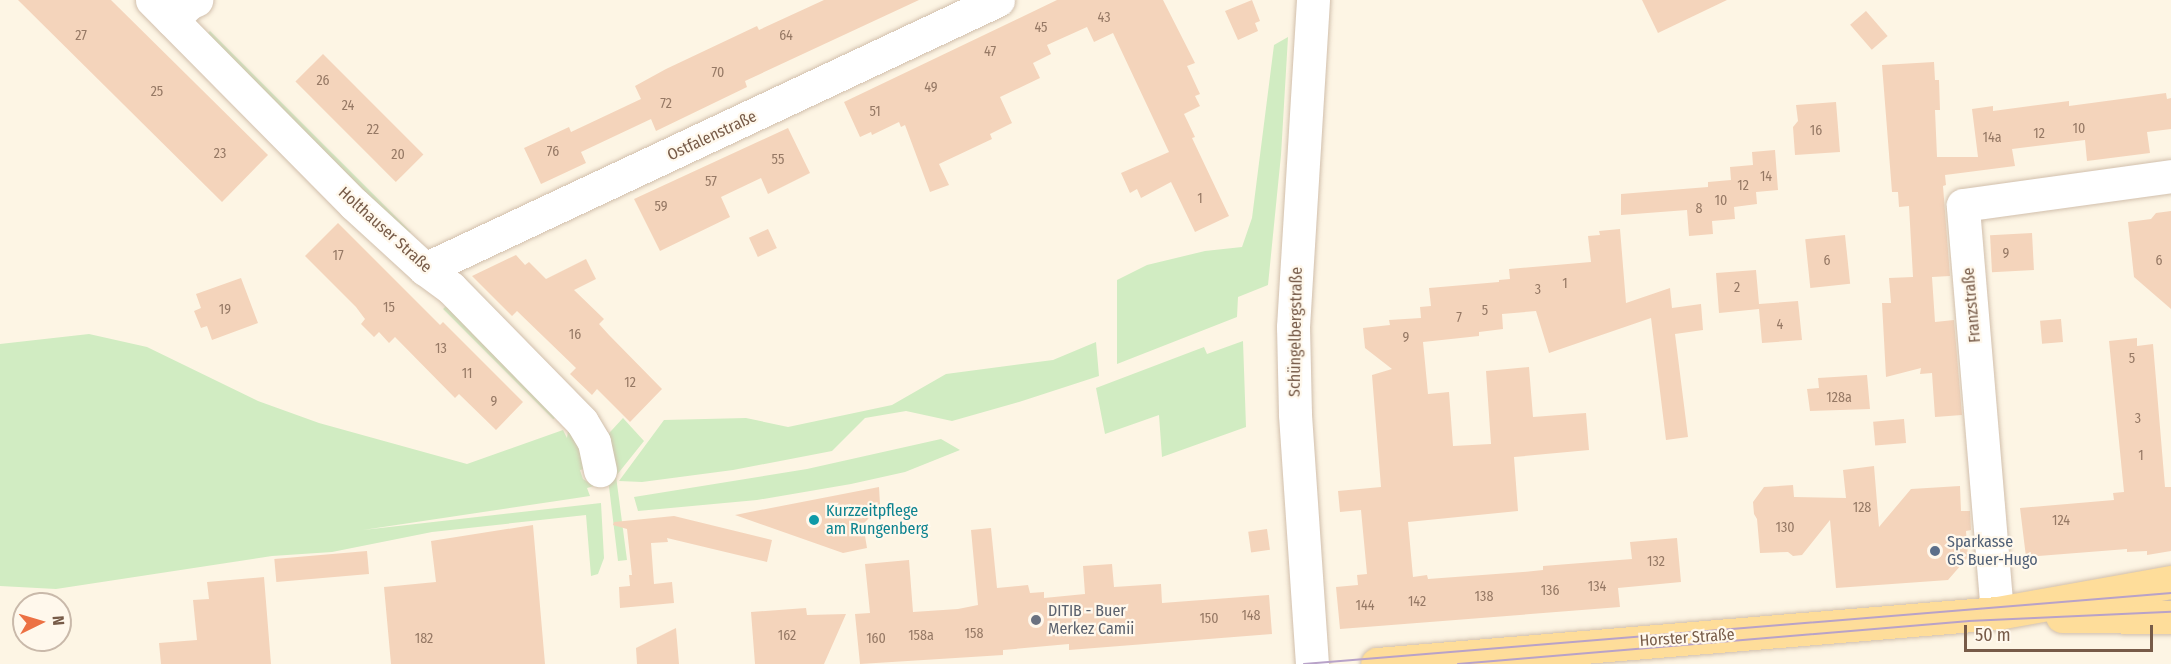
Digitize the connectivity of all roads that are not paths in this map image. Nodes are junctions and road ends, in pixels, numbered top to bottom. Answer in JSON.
{"nodes":[{"id":1,"x":998,"y":0,"type":"edge"},
{"id":2,"x":1313,"y":0,"type":"edge"},
{"id":3,"x":173,"y":7,"type":"edge"},
{"id":4,"x":2171,"y":176,"type":"edge"},
{"id":5,"x":425,"y":269,"type":"junction"},
{"id":6,"x":600,"y":470,"type":"dead end"},
{"id":7,"x":2171,"y":582,"type":"edge"},
{"id":8,"x":1997,"y":613,"type":"junction"},
{"id":9,"x":2171,"y":617,"type":"edge"},
{"id":10,"x":1312,"y":664,"type":"edge"},
{"id":11,"x":1377,"y":664,"type":"edge"}],
"edges":[{"from":1,"to":5,"type":"street","name":"Ostfalenstraße"},
{"from":2,"to":10,"type":"street","name":"Schüngelbergstraße"},
{"from":3,"to":5,"type":"street","name":"Holthauser Straße"},
{"from":4,"to":8,"type":"street","name":"Franzstraße"},
{"from":5,"to":6,"type":"street","name":"Holthauser Straße"},
{"from":7,"to":8,"type":"main road","name":"Horster Straße"},
{"from":8,"to":9,"type":"main road","name":"Horster Straße"},
{"from":8,"to":11,"type":"main road","name":"Horster Straße"}]}
